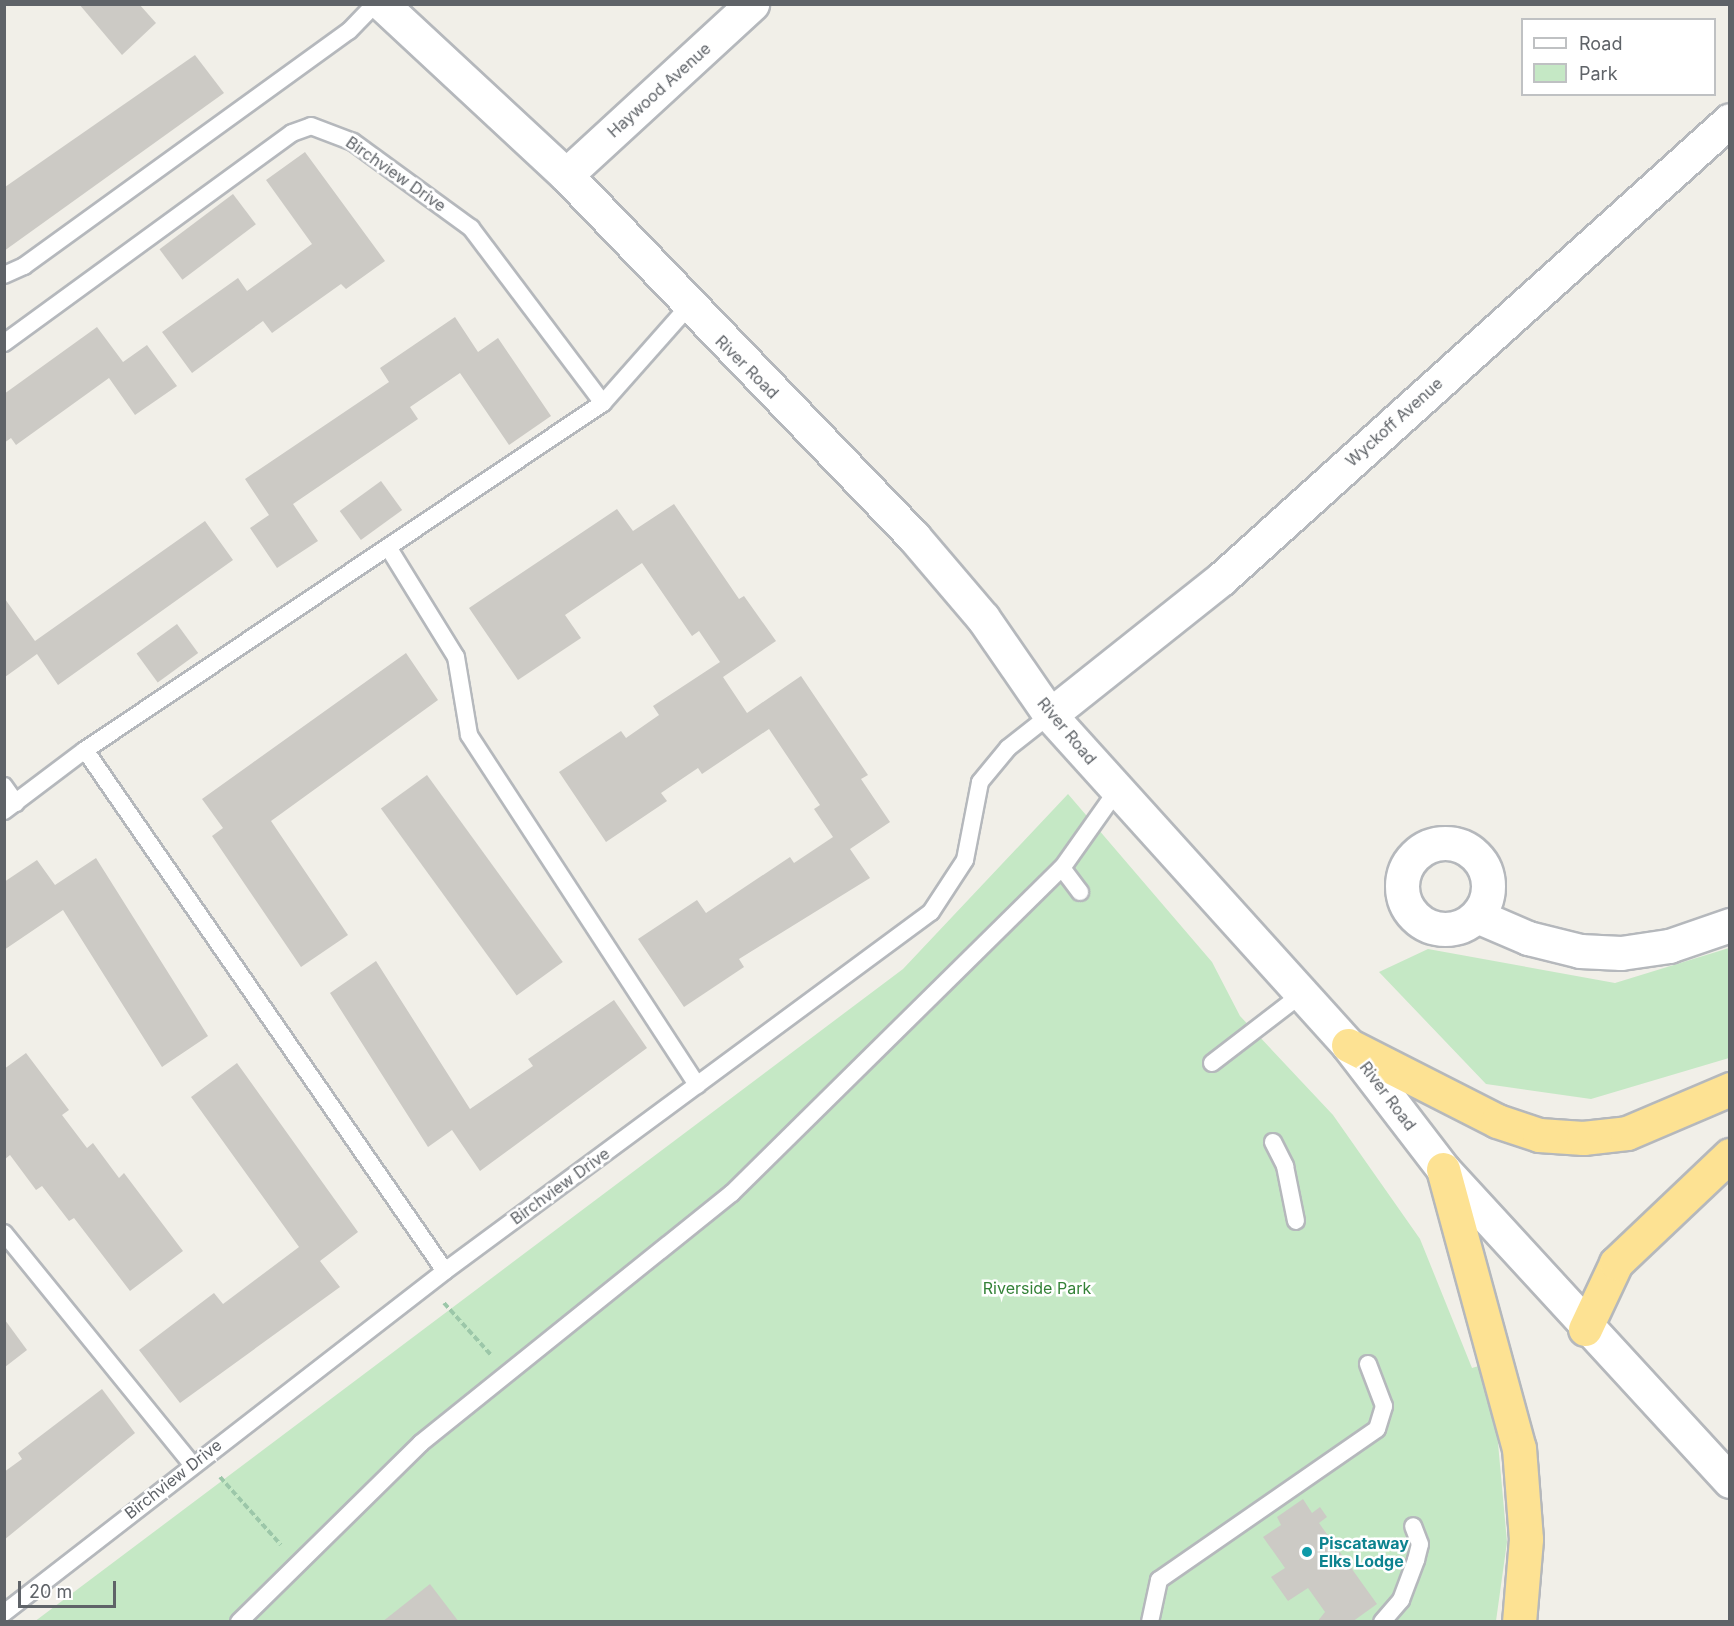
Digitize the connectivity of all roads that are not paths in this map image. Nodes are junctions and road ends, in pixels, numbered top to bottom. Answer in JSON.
{"nodes":[{"id":1,"x":375,"y":4,"type":"edge"},
{"id":2,"x":382,"y":4,"type":"edge"},
{"id":3,"x":752,"y":4,"type":"edge"},
{"id":4,"x":1730,"y":120,"type":"edge"},
{"id":5,"x":566,"y":175,"type":"junction"},
{"id":6,"x":4,"y":275,"type":"edge"},
{"id":7,"x":688,"y":307,"type":"junction"},
{"id":8,"x":4,"y":344,"type":"edge"},
{"id":9,"x":603,"y":403,"type":"junction"},
{"id":10,"x":388,"y":547,"type":"junction"},
{"id":11,"x":1050,"y":715,"type":"junction"},
{"id":12,"x":85,"y":750,"type":"junction"},
{"id":13,"x":4,"y":786,"type":"edge"},
{"id":14,"x":1118,"y":789,"type":"junction"},
{"id":15,"x":10,"y":807,"type":"edge"},
{"id":16,"x":1062,"y":868,"type":"junction"},
{"id":17,"x":1080,"y":892,"type":"dead end"},
{"id":18,"x":1478,"y":916,"type":"dead end"},
{"id":19,"x":1730,"y":925,"type":"edge"},
{"id":20,"x":1302,"y":994,"type":"junction"},
{"id":21,"x":1348,"y":1045,"type":"junction"},
{"id":22,"x":1212,"y":1063,"type":"dead end"},
{"id":23,"x":698,"y":1084,"type":"junction"},
{"id":24,"x":1730,"y":1089,"type":"edge"},
{"id":25,"x":1273,"y":1142,"type":"dead end"},
{"id":26,"x":1730,"y":1155,"type":"edge"},
{"id":27,"x":1443,"y":1169,"type":"junction"},
{"id":28,"x":1296,"y":1221,"type":"dead end"},
{"id":29,"x":4,"y":1233,"type":"edge"},
{"id":30,"x":445,"y":1271,"type":"junction"},
{"id":31,"x":1585,"y":1329,"type":"junction"},
{"id":32,"x":1368,"y":1364,"type":"dead end"},
{"id":33,"x":196,"y":1461,"type":"junction"},
{"id":34,"x":1730,"y":1481,"type":"edge"},
{"id":35,"x":1413,"y":1526,"type":"dead end"},
{"id":36,"x":4,"y":1613,"type":"edge"},
{"id":37,"x":238,"y":1622,"type":"edge"},
{"id":38,"x":1150,"y":1622,"type":"edge"},
{"id":39,"x":1382,"y":1622,"type":"edge"},
{"id":40,"x":1519,"y":1622,"type":"edge"}],
"edges":[{"from":1,"to":6,"type":"lane"},
{"from":2,"to":5,"type":"street","name":"River Road"},
{"from":3,"to":5,"type":"street","name":"Haywood Avenue"},
{"from":4,"to":11,"type":"street","name":"Wyckoff Avenue"},
{"from":5,"to":7,"type":"street","name":"River Road"},
{"from":7,"to":9,"type":"lane"},
{"from":7,"to":11,"type":"street","name":"River Road"},
{"from":8,"to":9,"type":"lane","name":"Birchview Drive"},
{"from":9,"to":10,"type":"lane"},
{"from":10,"to":12,"type":"lane"},
{"from":10,"to":23,"type":"lane"},
{"from":11,"to":14,"type":"street","name":"River Road"},
{"from":11,"to":23,"type":"lane","name":"Birchview Drive"},
{"from":12,"to":15,"type":"lane"},
{"from":12,"to":30,"type":"lane"},
{"from":13,"to":15,"type":"lane"},
{"from":14,"to":16,"type":"lane"},
{"from":14,"to":20,"type":"street","name":"River Road"},
{"from":16,"to":17,"type":"lane"},
{"from":16,"to":37,"type":"lane"},
{"from":18,"to":19,"type":"street"},
{"from":20,"to":21,"type":"street","name":"River Road"},
{"from":20,"to":22,"type":"lane"},
{"from":21,"to":24,"type":"highway"},
{"from":21,"to":27,"type":"street","name":"River Road"},
{"from":23,"to":30,"type":"lane","name":"Birchview Drive"},
{"from":25,"to":28,"type":"lane"},
{"from":26,"to":31,"type":"highway"},
{"from":27,"to":31,"type":"street","name":"River Road"},
{"from":27,"to":40,"type":"highway"},
{"from":29,"to":33,"type":"lane"},
{"from":30,"to":33,"type":"lane","name":"Birchview Drive"},
{"from":31,"to":34,"type":"street","name":"River Road"},
{"from":32,"to":38,"type":"lane"},
{"from":33,"to":36,"type":"lane","name":"Birchview Drive"},
{"from":35,"to":39,"type":"lane"}]}
